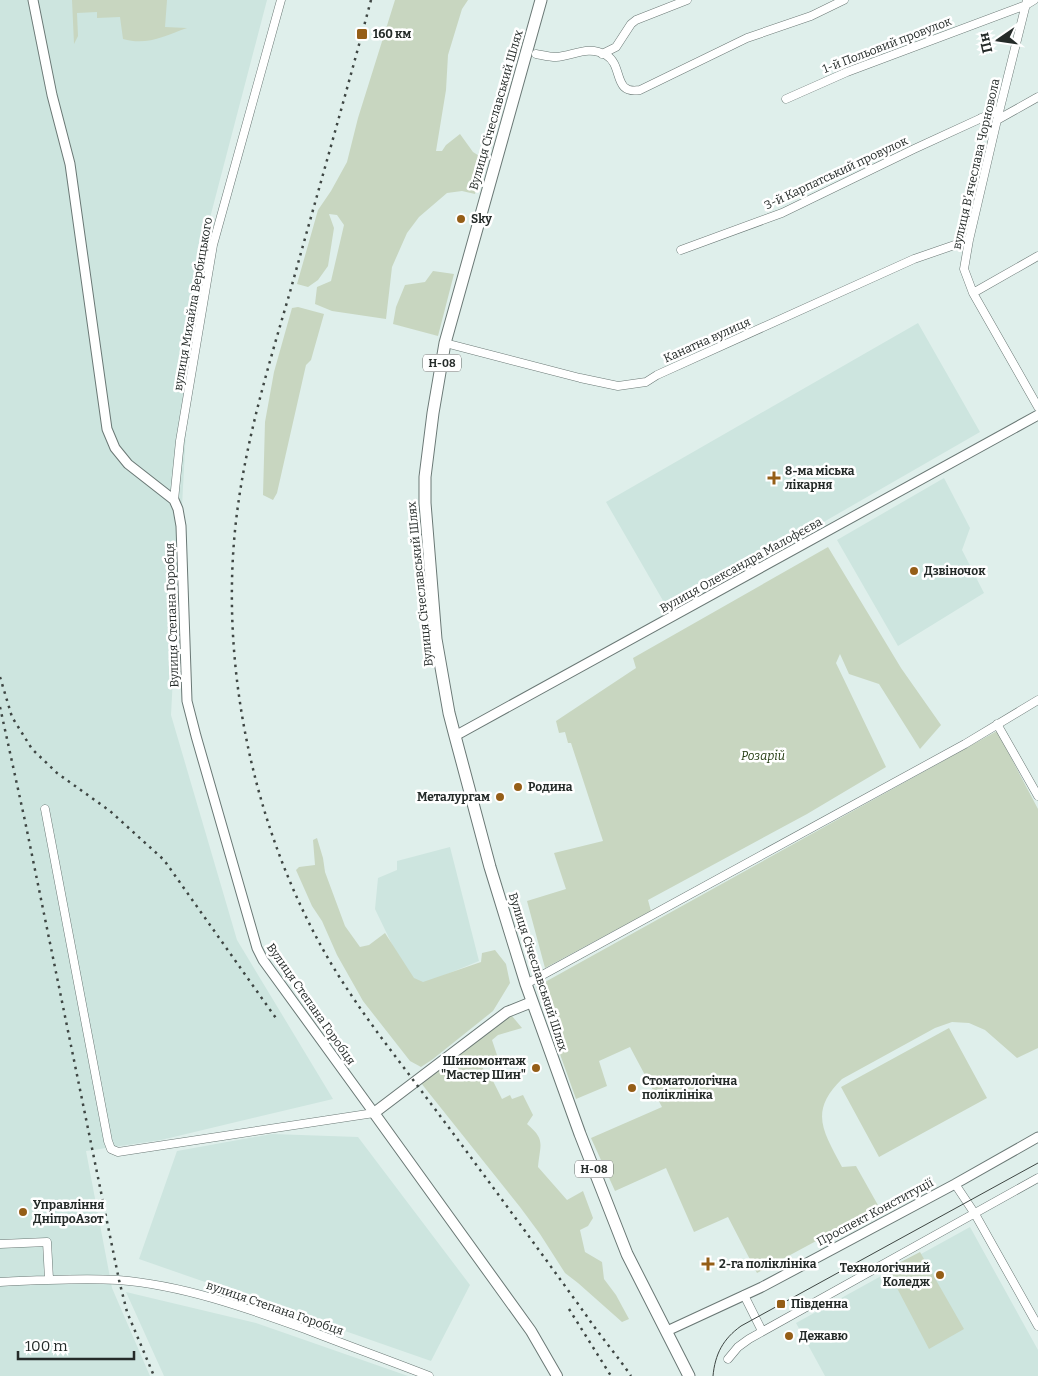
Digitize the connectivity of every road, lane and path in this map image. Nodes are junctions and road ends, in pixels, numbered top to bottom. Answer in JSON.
{"nodes":[{"id":1,"x":33,"y":0,"type":"edge"},
{"id":2,"x":281,"y":0,"type":"edge"},
{"id":3,"x":541,"y":0,"type":"edge"},
{"id":4,"x":687,"y":0,"type":"edge"},
{"id":5,"x":844,"y":0,"type":"edge"},
{"id":6,"x":1034,"y":0,"type":"edge"},
{"id":7,"x":1026,"y":2,"type":"edge"},
{"id":8,"x":536,"y":54,"type":"dead end"},
{"id":9,"x":602,"y":54,"type":"junction"},
{"id":10,"x":1038,"y":97,"type":"edge"},
{"id":11,"x":786,"y":99,"type":"dead end"},
{"id":12,"x":999,"y":110,"type":"junction"},
{"id":13,"x":981,"y":118,"type":"junction"},
{"id":14,"x":997,"y":120,"type":"junction"},
{"id":15,"x":994,"y":134,"type":"junction"},
{"id":16,"x":969,"y":240,"type":"junction"},
{"id":17,"x":681,"y":250,"type":"dead end"},
{"id":18,"x":1038,"y":256,"type":"edge"},
{"id":19,"x":973,"y":293,"type":"junction"},
{"id":20,"x":445,"y":343,"type":"junction"},
{"id":21,"x":1038,"y":407,"type":"edge"},
{"id":22,"x":1038,"y":414,"type":"edge"},
{"id":23,"x":174,"y":500,"type":"junction"},
{"id":24,"x":1038,"y":700,"type":"edge"},
{"id":25,"x":997,"y":724,"type":"junction"},
{"id":26,"x":455,"y":736,"type":"junction"},
{"id":27,"x":1038,"y":796,"type":"edge"},
{"id":28,"x":45,"y":809,"type":"dead end"},
{"id":29,"x":526,"y":984,"type":"junction"},
{"id":30,"x":532,"y":1002,"type":"junction"},
{"id":31,"x":374,"y":1113,"type":"junction"},
{"id":32,"x":1038,"y":1137,"type":"edge"},
{"id":33,"x":1038,"y":1178,"type":"edge"},
{"id":34,"x":955,"y":1184,"type":"junction"},
{"id":35,"x":975,"y":1214,"type":"junction"},
{"id":36,"x":0,"y":1244,"type":"edge"},
{"id":37,"x":49,"y":1279,"type":"junction"},
{"id":38,"x":0,"y":1282,"type":"edge"},
{"id":39,"x":744,"y":1296,"type":"junction"},
{"id":40,"x":1038,"y":1326,"type":"edge"},
{"id":41,"x":666,"y":1331,"type":"junction"},
{"id":42,"x":762,"y":1331,"type":"junction"},
{"id":43,"x":728,"y":1359,"type":"dead end"},
{"id":44,"x":429,"y":1376,"type":"edge"},
{"id":45,"x":557,"y":1376,"type":"edge"},
{"id":46,"x":689,"y":1376,"type":"edge"}],
"edges":[{"from":1,"to":23,"type":"street"},
{"from":2,"to":23,"type":"street","name":"вулиця Михайла Вербицького"},
{"from":3,"to":20,"type":"main road","name":"Вулиця Січеславський Шлях","number":"Н-08"},
{"from":4,"to":9,"type":"street"},
{"from":5,"to":9,"type":"street"},
{"from":6,"to":7,"type":"street","name":"1-й Польовий провулок"},
{"from":7,"to":11,"type":"street","name":"1-й Польовий провулок"},
{"from":7,"to":12,"type":"street","name":"вулиця Вʼячеслава Чорновола"},
{"from":8,"to":9,"type":"street"},
{"from":10,"to":14,"type":"street"},
{"from":12,"to":13,"type":"street","name":"3-й Карпатський провулок"},
{"from":12,"to":14,"type":"street","name":"вулиця Вʼячеслава Чорновола"},
{"from":13,"to":15,"type":"street"},
{"from":13,"to":17,"type":"street","name":"3-й Карпатський провулок"},
{"from":14,"to":15,"type":"street","name":"вулиця Вʼячеслава Чорновола"},
{"from":15,"to":16,"type":"street","name":"вулиця Вʼячеслава Чорновола"},
{"from":16,"to":19,"type":"street","name":"вулиця Вʼячеслава Чорновола"},
{"from":16,"to":20,"type":"street","name":"Канатна вулиця"},
{"from":18,"to":19,"type":"street"},
{"from":19,"to":21,"type":"street","name":"вулиця Вʼячеслава Чорновола"},
{"from":20,"to":26,"type":"main road","name":"Вулиця Січеславський Шлях","number":"Н-08"},
{"from":22,"to":26,"type":"street","name":"Вулиця Олександра Малофєєва"},
{"from":23,"to":31,"type":"street","name":"Вулиця Степана Горобця"},
{"from":24,"to":25,"type":"street"},
{"from":25,"to":27,"type":"street"},
{"from":25,"to":29,"type":"street"},
{"from":26,"to":29,"type":"main road","name":"Вулиця Січеславський Шлях","number":"Н-08"},
{"from":28,"to":31,"type":"street"},
{"from":29,"to":30,"type":"main road","name":"Вулиця Січеславський Шлях","number":"Н-08"},
{"from":30,"to":31,"type":"main road"},
{"from":30,"to":41,"type":"main road","name":"Вулиця Січеславський Шлях","number":"Н-08"},
{"from":31,"to":45,"type":"main road","name":"Вулиця Степана Горобця"},
{"from":32,"to":34,"type":"street","name":"Проспект Конституції"},
{"from":33,"to":35,"type":"street"},
{"from":34,"to":35,"type":"street"},
{"from":34,"to":39,"type":"street","name":"Проспект Конституції"},
{"from":35,"to":40,"type":"street"},
{"from":35,"to":42,"type":"street"},
{"from":36,"to":37,"type":"street"},
{"from":37,"to":38,"type":"street","name":"вулиця Степана Горобця"},
{"from":37,"to":44,"type":"street","name":"вулиця Степана Горобця"},
{"from":39,"to":41,"type":"street","name":"Проспект Конституції"},
{"from":39,"to":42,"type":"street"},
{"from":41,"to":46,"type":"main road","name":"Вулиця Січеславський Шлях","number":"Н-08"},
{"from":42,"to":43,"type":"street"}]}
